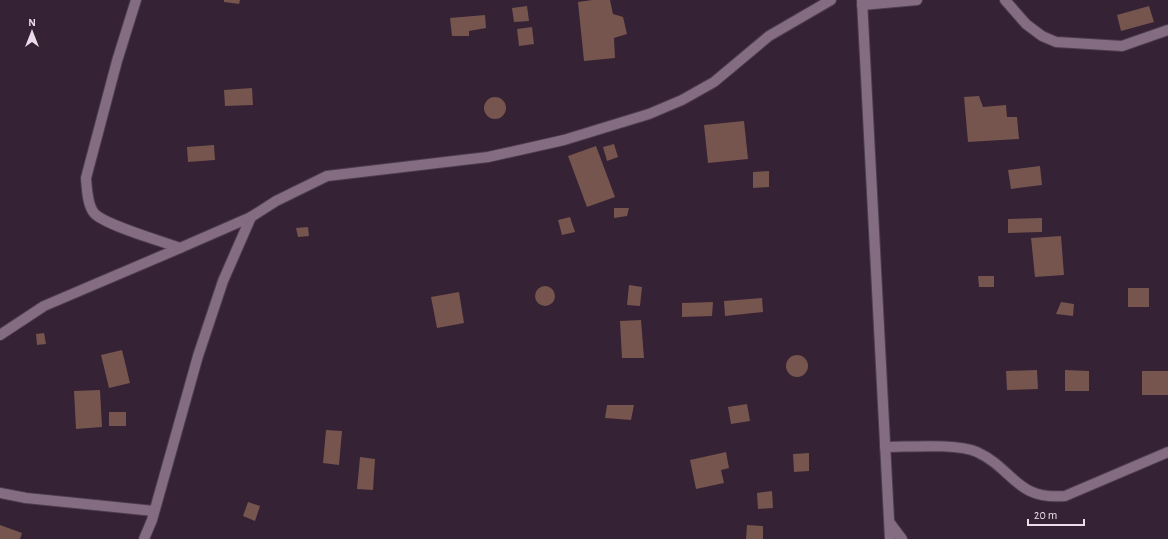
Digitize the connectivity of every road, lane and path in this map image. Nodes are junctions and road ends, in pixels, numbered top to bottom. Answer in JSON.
{"nodes":[{"id":1,"x":136,"y":0,"type":"edge"},
{"id":2,"x":831,"y":0,"type":"edge"},
{"id":3,"x":917,"y":0,"type":"edge"},
{"id":4,"x":1005,"y":0,"type":"edge"},
{"id":5,"x":862,"y":3,"type":"edge"},
{"id":6,"x":1168,"y":30,"type":"edge"},
{"id":7,"x":251,"y":217,"type":"junction"},
{"id":8,"x":180,"y":248,"type":"junction"},
{"id":9,"x":0,"y":335,"type":"edge"},
{"id":10,"x":886,"y":447,"type":"junction"},
{"id":11,"x":1168,"y":452,"type":"edge"},
{"id":12,"x":0,"y":493,"type":"edge"},
{"id":13,"x":154,"y":511,"type":"junction"},
{"id":14,"x":890,"y":523,"type":"junction"},
{"id":15,"x":144,"y":539,"type":"edge"},
{"id":16,"x":890,"y":539,"type":"edge"},
{"id":17,"x":902,"y":539,"type":"edge"}],
"edges":[{"from":1,"to":8,"type":"street"},
{"from":2,"to":7,"type":"street"},
{"from":3,"to":5,"type":"street"},
{"from":4,"to":6,"type":"street"},
{"from":5,"to":10,"type":"street"},
{"from":7,"to":8,"type":"street"},
{"from":7,"to":13,"type":"street"},
{"from":8,"to":9,"type":"street"},
{"from":10,"to":11,"type":"street"},
{"from":10,"to":14,"type":"street"},
{"from":12,"to":13,"type":"street"},
{"from":13,"to":15,"type":"street"},
{"from":14,"to":16,"type":"street"},
{"from":14,"to":17,"type":"street"}]}
